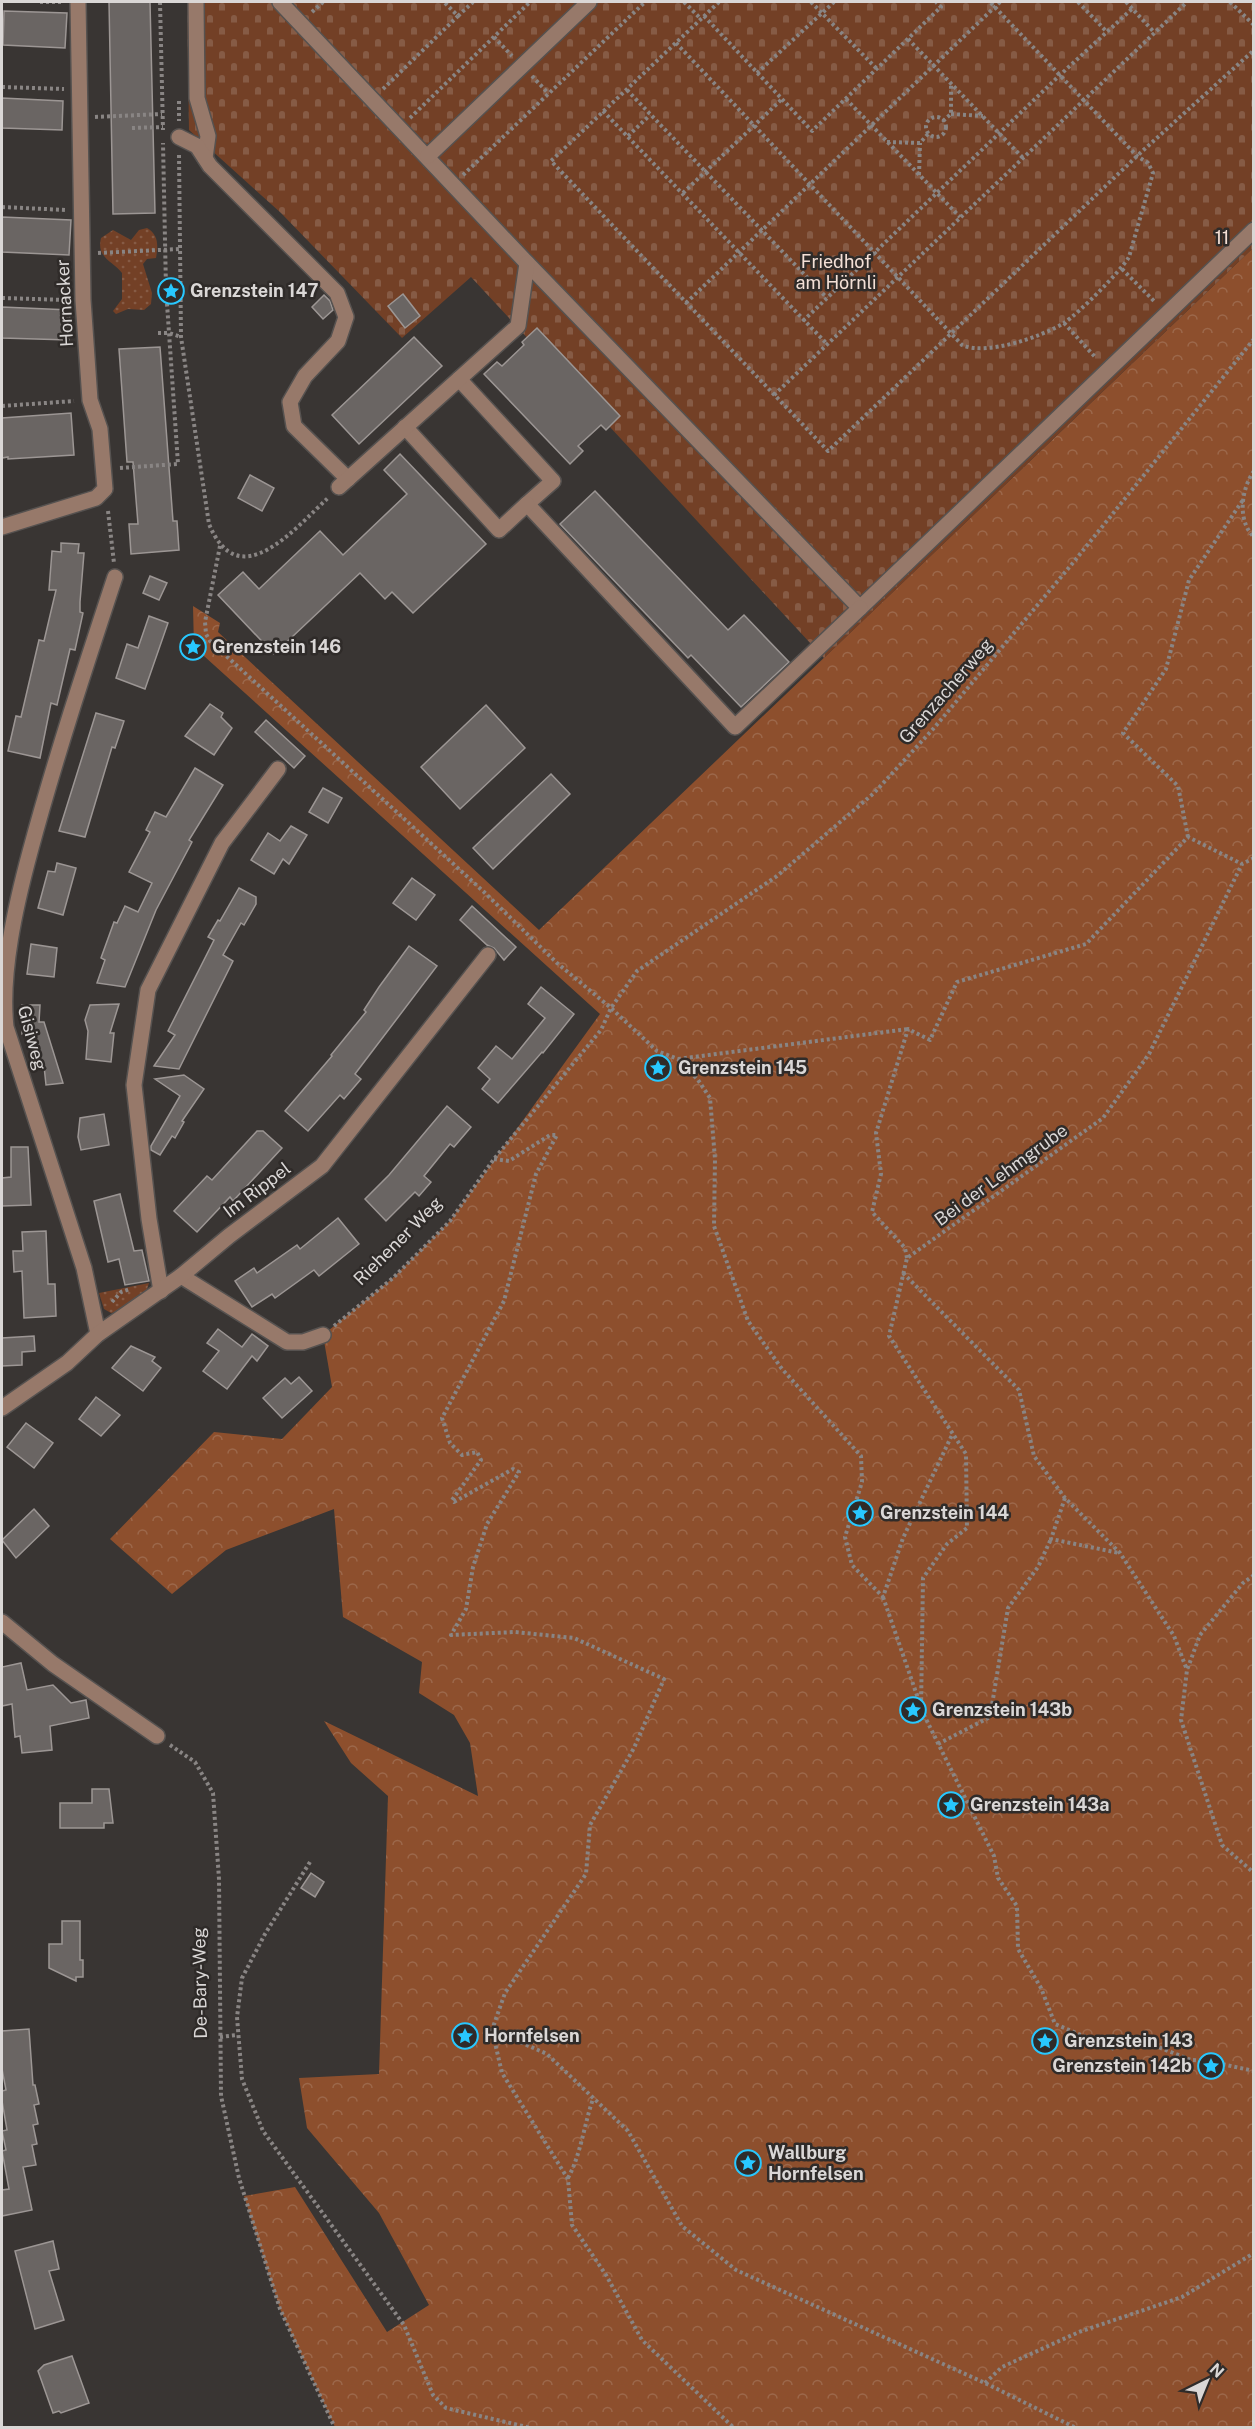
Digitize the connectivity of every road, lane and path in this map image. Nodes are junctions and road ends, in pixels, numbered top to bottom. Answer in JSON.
{"nodes":[{"id":1,"x":78,"y":2,"type":"edge"},
{"id":2,"x":160,"y":2,"type":"edge"},
{"id":3,"x":196,"y":2,"type":"edge"},
{"id":4,"x":280,"y":2,"type":"edge"},
{"id":5,"x":444,"y":2,"type":"edge"},
{"id":6,"x":473,"y":2,"type":"edge"},
{"id":7,"x":530,"y":2,"type":"edge"},
{"id":8,"x":589,"y":2,"type":"edge"},
{"id":9,"x":645,"y":2,"type":"edge"},
{"id":10,"x":684,"y":2,"type":"edge"},
{"id":11,"x":719,"y":2,"type":"edge"},
{"id":12,"x":811,"y":2,"type":"edge"},
{"id":13,"x":834,"y":2,"type":"edge"},
{"id":14,"x":936,"y":2,"type":"edge"},
{"id":15,"x":990,"y":2,"type":"edge"},
{"id":16,"x":1000,"y":2,"type":"edge"},
{"id":17,"x":1078,"y":2,"type":"edge"},
{"id":18,"x":1126,"y":2,"type":"edge"},
{"id":19,"x":1187,"y":2,"type":"edge"},
{"id":20,"x":1230,"y":2,"type":"edge"},
{"id":21,"x":994,"y":7,"type":"junction"},
{"id":22,"x":1132,"y":8,"type":"junction"},
{"id":23,"x":822,"y":13,"type":"junction"},
{"id":24,"x":458,"y":16,"type":"junction"},
{"id":25,"x":702,"y":18,"type":"junction"},
{"id":26,"x":1254,"y":25,"type":"edge"},
{"id":27,"x":1107,"y":32,"type":"junction"},
{"id":28,"x":1154,"y":32,"type":"junction"},
{"id":29,"x":908,"y":39,"type":"junction"},
{"id":30,"x":676,"y":43,"type":"junction"},
{"id":31,"x":1254,"y":50,"type":"edge"},
{"id":32,"x":933,"y":64,"type":"junction"},
{"id":33,"x":876,"y":69,"type":"junction"},
{"id":34,"x":757,"y":73,"type":"junction"},
{"id":35,"x":1060,"y":75,"type":"junction"},
{"id":36,"x":951,"y":82,"type":"junction"},
{"id":37,"x":2,"y":87,"type":"edge"},
{"id":38,"x":79,"y":90,"type":"junction"},
{"id":39,"x":627,"y":90,"type":"junction"},
{"id":40,"x":179,"y":92,"type":"dead end"},
{"id":41,"x":373,"y":98,"type":"junction"},
{"id":42,"x":846,"y":99,"type":"junction"},
{"id":43,"x":781,"y":100,"type":"junction"},
{"id":44,"x":1084,"y":100,"type":"junction"},
{"id":45,"x":603,"y":111,"type":"junction"},
{"id":46,"x":162,"y":114,"type":"junction"},
{"id":47,"x":951,"y":114,"type":"junction"},
{"id":48,"x":650,"y":115,"type":"junction"},
{"id":49,"x":982,"y":116,"type":"junction"},
{"id":50,"x":80,"y":117,"type":"junction"},
{"id":51,"x":944,"y":121,"type":"junction"},
{"id":52,"x":754,"y":125,"type":"junction"},
{"id":53,"x":163,"y":127,"type":"junction"},
{"id":54,"x":401,"y":127,"type":"junction"},
{"id":55,"x":872,"y":127,"type":"junction"},
{"id":56,"x":132,"y":128,"type":"dead end"},
{"id":57,"x":999,"y":133,"type":"junction"},
{"id":58,"x":928,"y":134,"type":"junction"},
{"id":59,"x":627,"y":136,"type":"junction"},
{"id":60,"x":179,"y":138,"type":"junction"},
{"id":61,"x":887,"y":142,"type":"junction"},
{"id":62,"x":920,"y":143,"type":"junction"},
{"id":63,"x":428,"y":156,"type":"junction"},
{"id":64,"x":1137,"y":156,"type":"junction"},
{"id":65,"x":205,"y":158,"type":"junction"},
{"id":66,"x":1023,"y":158,"type":"junction"},
{"id":67,"x":706,"y":172,"type":"junction"},
{"id":68,"x":920,"y":175,"type":"junction"},
{"id":69,"x":454,"y":183,"type":"junction"},
{"id":70,"x":810,"y":185,"type":"junction"},
{"id":71,"x":937,"y":193,"type":"junction"},
{"id":72,"x":683,"y":194,"type":"junction"},
{"id":73,"x":2,"y":207,"type":"edge"},
{"id":74,"x":81,"y":210,"type":"junction"},
{"id":75,"x":960,"y":217,"type":"junction"},
{"id":76,"x":763,"y":230,"type":"junction"},
{"id":77,"x":1254,"y":230,"type":"edge"},
{"id":78,"x":180,"y":249,"type":"junction"},
{"id":79,"x":165,"y":250,"type":"junction"},
{"id":80,"x":739,"y":253,"type":"junction"},
{"id":81,"x":873,"y":253,"type":"junction"},
{"id":82,"x":82,"y":254,"type":"junction"},
{"id":83,"x":527,"y":263,"type":"junction"},
{"id":84,"x":1122,"y":269,"type":"junction"},
{"id":85,"x":897,"y":278,"type":"junction"},
{"id":86,"x":2,"y":298,"type":"edge"},
{"id":87,"x":827,"y":298,"type":"junction"},
{"id":88,"x":83,"y":300,"type":"junction"},
{"id":89,"x":686,"y":303,"type":"junction"},
{"id":90,"x":1167,"y":314,"type":"junction"},
{"id":91,"x":803,"y":321,"type":"junction"},
{"id":92,"x":1064,"y":323,"type":"junction"},
{"id":93,"x":158,"y":333,"type":"dead end"},
{"id":94,"x":169,"y":333,"type":"junction"},
{"id":95,"x":951,"y":334,"type":"junction"},
{"id":96,"x":181,"y":337,"type":"junction"},
{"id":97,"x":1254,"y":339,"type":"edge"},
{"id":98,"x":827,"y":344,"type":"junction"},
{"id":99,"x":1108,"y":371,"type":"junction"},
{"id":100,"x":459,"y":379,"type":"junction"},
{"id":101,"x":774,"y":395,"type":"junction"},
{"id":102,"x":90,"y":400,"type":"junction"},
{"id":103,"x":2,"y":406,"type":"edge"},
{"id":104,"x":405,"y":427,"type":"junction"},
{"id":105,"x":104,"y":469,"type":"junction"},
{"id":106,"x":1254,"y":471,"type":"edge"},
{"id":107,"x":343,"y":483,"type":"junction"},
{"id":108,"x":105,"y":489,"type":"junction"},
{"id":109,"x":1244,"y":500,"type":"junction"},
{"id":110,"x":527,"y":504,"type":"junction"},
{"id":111,"x":2,"y":527,"type":"edge"},
{"id":112,"x":1254,"y":537,"type":"edge"},
{"id":113,"x":220,"y":546,"type":"junction"},
{"id":114,"x":115,"y":576,"type":"joint"},
{"id":115,"x":860,"y":608,"type":"junction"},
{"id":116,"x":278,"y":768,"type":"dead end"},
{"id":117,"x":1188,"y":837,"type":"junction"},
{"id":118,"x":1254,"y":858,"type":"edge"},
{"id":119,"x":1242,"y":864,"type":"junction"},
{"id":120,"x":5,"y":934,"type":"edge"},
{"id":121,"x":488,"y":954,"type":"dead end"},
{"id":122,"x":611,"y":1008,"type":"junction"},
{"id":123,"x":908,"y":1029,"type":"junction"},
{"id":124,"x":678,"y":1059,"type":"junction"},
{"id":125,"x":494,"y":1159,"type":"junction"},
{"id":126,"x":907,"y":1258,"type":"junction"},
{"id":127,"x":903,"y":1273,"type":"junction"},
{"id":128,"x":181,"y":1276,"type":"junction"},
{"id":129,"x":161,"y":1290,"type":"junction"},
{"id":130,"x":98,"y":1334,"type":"junction"},
{"id":131,"x":323,"y":1335,"type":"joint"},
{"id":132,"x":2,"y":1408,"type":"edge"},
{"id":133,"x":952,"y":1435,"type":"junction"},
{"id":134,"x":1065,"y":1498,"type":"junction"},
{"id":135,"x":1051,"y":1539,"type":"junction"},
{"id":136,"x":1120,"y":1553,"type":"junction"},
{"id":137,"x":1254,"y":1575,"type":"edge"},
{"id":138,"x":883,"y":1597,"type":"junction"},
{"id":139,"x":2,"y":1622,"type":"edge"},
{"id":140,"x":1187,"y":1670,"type":"junction"},
{"id":141,"x":921,"y":1709,"type":"junction"},
{"id":142,"x":157,"y":1736,"type":"joint"},
{"id":143,"x":938,"y":1744,"type":"junction"},
{"id":144,"x":310,"y":1862,"type":"dead end"},
{"id":145,"x":1254,"y":1873,"type":"edge"},
{"id":146,"x":492,"y":2030,"type":"junction"},
{"id":147,"x":237,"y":2035,"type":"junction"},
{"id":148,"x":220,"y":2037,"type":"junction"},
{"id":149,"x":1254,"y":2071,"type":"edge"},
{"id":150,"x":593,"y":2099,"type":"junction"},
{"id":151,"x":568,"y":2179,"type":"junction"},
{"id":152,"x":1254,"y":2253,"type":"edge"},
{"id":153,"x":985,"y":2383,"type":"junction"},
{"id":154,"x":335,"y":2427,"type":"edge"},
{"id":155,"x":531,"y":2427,"type":"edge"},
{"id":156,"x":734,"y":2427,"type":"edge"},
{"id":157,"x":1076,"y":2427,"type":"edge"}],
"edges":[{"from":1,"to":38,"type":"street","name":"Hornacker"},
{"from":2,"to":46,"type":"path"},
{"from":3,"to":65,"type":"street"},
{"from":4,"to":41,"type":"street"},
{"from":5,"to":24,"type":"path"},
{"from":6,"to":24,"type":"path"},
{"from":7,"to":54,"type":"path"},
{"from":8,"to":63,"type":"street"},
{"from":9,"to":69,"type":"path"},
{"from":10,"to":25,"type":"path"},
{"from":11,"to":25,"type":"path"},
{"from":12,"to":23,"type":"path"},
{"from":13,"to":23,"type":"path"},
{"from":14,"to":29,"type":"path"},
{"from":15,"to":21,"type":"path"},
{"from":16,"to":21,"type":"path"},
{"from":17,"to":27,"type":"path"},
{"from":18,"to":22,"type":"path"},
{"from":19,"to":28,"type":"path"},
{"from":20,"to":26,"type":"path"},
{"from":21,"to":32,"type":"path"},
{"from":21,"to":35,"type":"path"},
{"from":22,"to":27,"type":"path"},
{"from":22,"to":28,"type":"path"},
{"from":23,"to":33,"type":"path"},
{"from":23,"to":34,"type":"path"},
{"from":24,"to":41,"type":"path"},
{"from":25,"to":30,"type":"path"},
{"from":25,"to":34,"type":"path"},
{"from":27,"to":35,"type":"path"},
{"from":28,"to":44,"type":"path"},
{"from":29,"to":32,"type":"path"},
{"from":29,"to":33,"type":"path"},
{"from":30,"to":39,"type":"path"},
{"from":30,"to":52,"type":"path"},
{"from":31,"to":64,"type":"path"},
{"from":32,"to":36,"type":"path"},
{"from":32,"to":55,"type":"path"},
{"from":33,"to":42,"type":"path"},
{"from":34,"to":43,"type":"path"},
{"from":35,"to":44,"type":"path"},
{"from":35,"to":57,"type":"path"},
{"from":36,"to":47,"type":"path"},
{"from":36,"to":49,"type":"path"},
{"from":37,"to":38,"type":"path"},
{"from":38,"to":50,"type":"street","name":"Hornacker"},
{"from":39,"to":45,"type":"path"},
{"from":39,"to":48,"type":"path"},
{"from":40,"to":60,"type":"path"},
{"from":41,"to":54,"type":"street"},
{"from":42,"to":43,"type":"path"},
{"from":42,"to":55,"type":"path"},
{"from":43,"to":52,"type":"path"},
{"from":44,"to":64,"type":"path"},
{"from":44,"to":66,"type":"path"},
{"from":45,"to":59,"type":"path"},
{"from":45,"to":89,"type":"path"},
{"from":46,"to":50,"type":"path"},
{"from":46,"to":53,"type":"path"},
{"from":47,"to":49,"type":"path"},
{"from":47,"to":51,"type":"path"},
{"from":48,"to":59,"type":"path"},
{"from":48,"to":67,"type":"path"},
{"from":49,"to":57,"type":"path"},
{"from":50,"to":74,"type":"street","name":"Hornacker"},
{"from":51,"to":58,"type":"path"},
{"from":51,"to":58,"type":"path"},
{"from":52,"to":67,"type":"path"},
{"from":52,"to":70,"type":"path"},
{"from":53,"to":56,"type":"path"},
{"from":53,"to":79,"type":"path"},
{"from":54,"to":63,"type":"street"},
{"from":55,"to":61,"type":"path"},
{"from":55,"to":70,"type":"path"},
{"from":57,"to":66,"type":"path"},
{"from":57,"to":71,"type":"path"},
{"from":58,"to":62,"type":"path"},
{"from":59,"to":72,"type":"path"},
{"from":60,"to":65,"type":"street"},
{"from":60,"to":78,"type":"path"},
{"from":61,"to":62,"type":"path"},
{"from":61,"to":68,"type":"path"},
{"from":62,"to":68,"type":"path"},
{"from":63,"to":69,"type":"street"},
{"from":64,"to":84,"type":"path"},
{"from":64,"to":95,"type":"path"},
{"from":65,"to":107,"type":"street"},
{"from":66,"to":75,"type":"path"},
{"from":67,"to":72,"type":"path"},
{"from":67,"to":76,"type":"path"},
{"from":68,"to":71,"type":"path"},
{"from":69,"to":83,"type":"street"},
{"from":70,"to":76,"type":"path"},
{"from":70,"to":81,"type":"path"},
{"from":71,"to":75,"type":"path"},
{"from":71,"to":81,"type":"path"},
{"from":72,"to":80,"type":"path"},
{"from":73,"to":74,"type":"path"},
{"from":74,"to":82,"type":"street","name":"Hornacker"},
{"from":75,"to":85,"type":"path"},
{"from":76,"to":80,"type":"path"},
{"from":76,"to":87,"type":"path"},
{"from":77,"to":90,"type":"street"},
{"from":78,"to":79,"type":"path"},
{"from":78,"to":96,"type":"path"},
{"from":79,"to":82,"type":"path"},
{"from":79,"to":94,"type":"path"},
{"from":80,"to":89,"type":"path"},
{"from":80,"to":91,"type":"path"},
{"from":81,"to":85,"type":"path"},
{"from":81,"to":87,"type":"path"},
{"from":82,"to":88,"type":"street","name":"Hornacker"},
{"from":83,"to":100,"type":"street"},
{"from":83,"to":115,"type":"street"},
{"from":84,"to":90,"type":"path"},
{"from":84,"to":92,"type":"path"},
{"from":85,"to":95,"type":"path"},
{"from":85,"to":98,"type":"path"},
{"from":86,"to":88,"type":"path"},
{"from":87,"to":91,"type":"path"},
{"from":88,"to":102,"type":"street","name":"Hornacker"},
{"from":89,"to":101,"type":"path"},
{"from":90,"to":99,"type":"street"},
{"from":91,"to":98,"type":"path"},
{"from":92,"to":95,"type":"path"},
{"from":92,"to":99,"type":"path"},
{"from":93,"to":94,"type":"path"},
{"from":94,"to":96,"type":"path"},
{"from":94,"to":105,"type":"path"},
{"from":95,"to":101,"type":"path"},
{"from":96,"to":113,"type":"path"},
{"from":97,"to":122,"type":"path","name":"Grenzacherweg"},
{"from":98,"to":101,"type":"path"},
{"from":99,"to":115,"type":"street"},
{"from":100,"to":104,"type":"street"},
{"from":100,"to":110,"type":"street"},
{"from":102,"to":103,"type":"path"},
{"from":102,"to":105,"type":"street","name":"Hornacker"},
{"from":104,"to":107,"type":"street"},
{"from":104,"to":110,"type":"street"},
{"from":105,"to":108,"type":"street","name":"Hornacker"},
{"from":106,"to":109,"type":"path"},
{"from":107,"to":113,"type":"path"},
{"from":108,"to":111,"type":"street"},
{"from":108,"to":114,"type":"path"},
{"from":109,"to":112,"type":"path"},
{"from":109,"to":117,"type":"path"},
{"from":110,"to":115,"type":"street"},
{"from":113,"to":122,"type":"path"},
{"from":114,"to":120,"type":"street","name":"Gisiweg"},
{"from":116,"to":129,"type":"street"},
{"from":117,"to":119,"type":"path"},
{"from":117,"to":123,"type":"path"},
{"from":118,"to":119,"type":"path"},
{"from":119,"to":126,"type":"path","name":"Bei der Lehmgrube"},
{"from":120,"to":130,"type":"street","name":"Gisiweg"},
{"from":121,"to":128,"type":"street","name":"Im Rippel"},
{"from":122,"to":124,"type":"path"},
{"from":122,"to":125,"type":"path","name":"Riehener Weg"},
{"from":123,"to":124,"type":"path"},
{"from":123,"to":126,"type":"path"},
{"from":124,"to":138,"type":"path"},
{"from":125,"to":131,"type":"path","name":"Riehener Weg"},
{"from":125,"to":146,"type":"path"},
{"from":126,"to":127,"type":"path"},
{"from":127,"to":133,"type":"path"},
{"from":127,"to":134,"type":"path"},
{"from":128,"to":129,"type":"street","name":"Im Rippel"},
{"from":128,"to":131,"type":"street"},
{"from":129,"to":130,"type":"street","name":"Im Rippel"},
{"from":130,"to":132,"type":"street","name":"Im Rippel"},
{"from":133,"to":138,"type":"path"},
{"from":133,"to":141,"type":"path"},
{"from":134,"to":135,"type":"path"},
{"from":134,"to":136,"type":"path"},
{"from":135,"to":136,"type":"path"},
{"from":135,"to":143,"type":"path"},
{"from":136,"to":140,"type":"path"},
{"from":137,"to":140,"type":"path"},
{"from":138,"to":141,"type":"path"},
{"from":139,"to":142,"type":"street"},
{"from":140,"to":145,"type":"path"},
{"from":141,"to":143,"type":"path"},
{"from":142,"to":148,"type":"path","name":"De-Bary-Weg"},
{"from":143,"to":149,"type":"path"},
{"from":144,"to":147,"type":"path"},
{"from":146,"to":150,"type":"path"},
{"from":146,"to":151,"type":"path"},
{"from":147,"to":148,"type":"path"},
{"from":147,"to":155,"type":"path"},
{"from":148,"to":154,"type":"path","name":"De-Bary-Weg"},
{"from":150,"to":151,"type":"path"},
{"from":150,"to":153,"type":"path"},
{"from":151,"to":156,"type":"path"},
{"from":152,"to":153,"type":"path"},
{"from":153,"to":157,"type":"path"}]}
